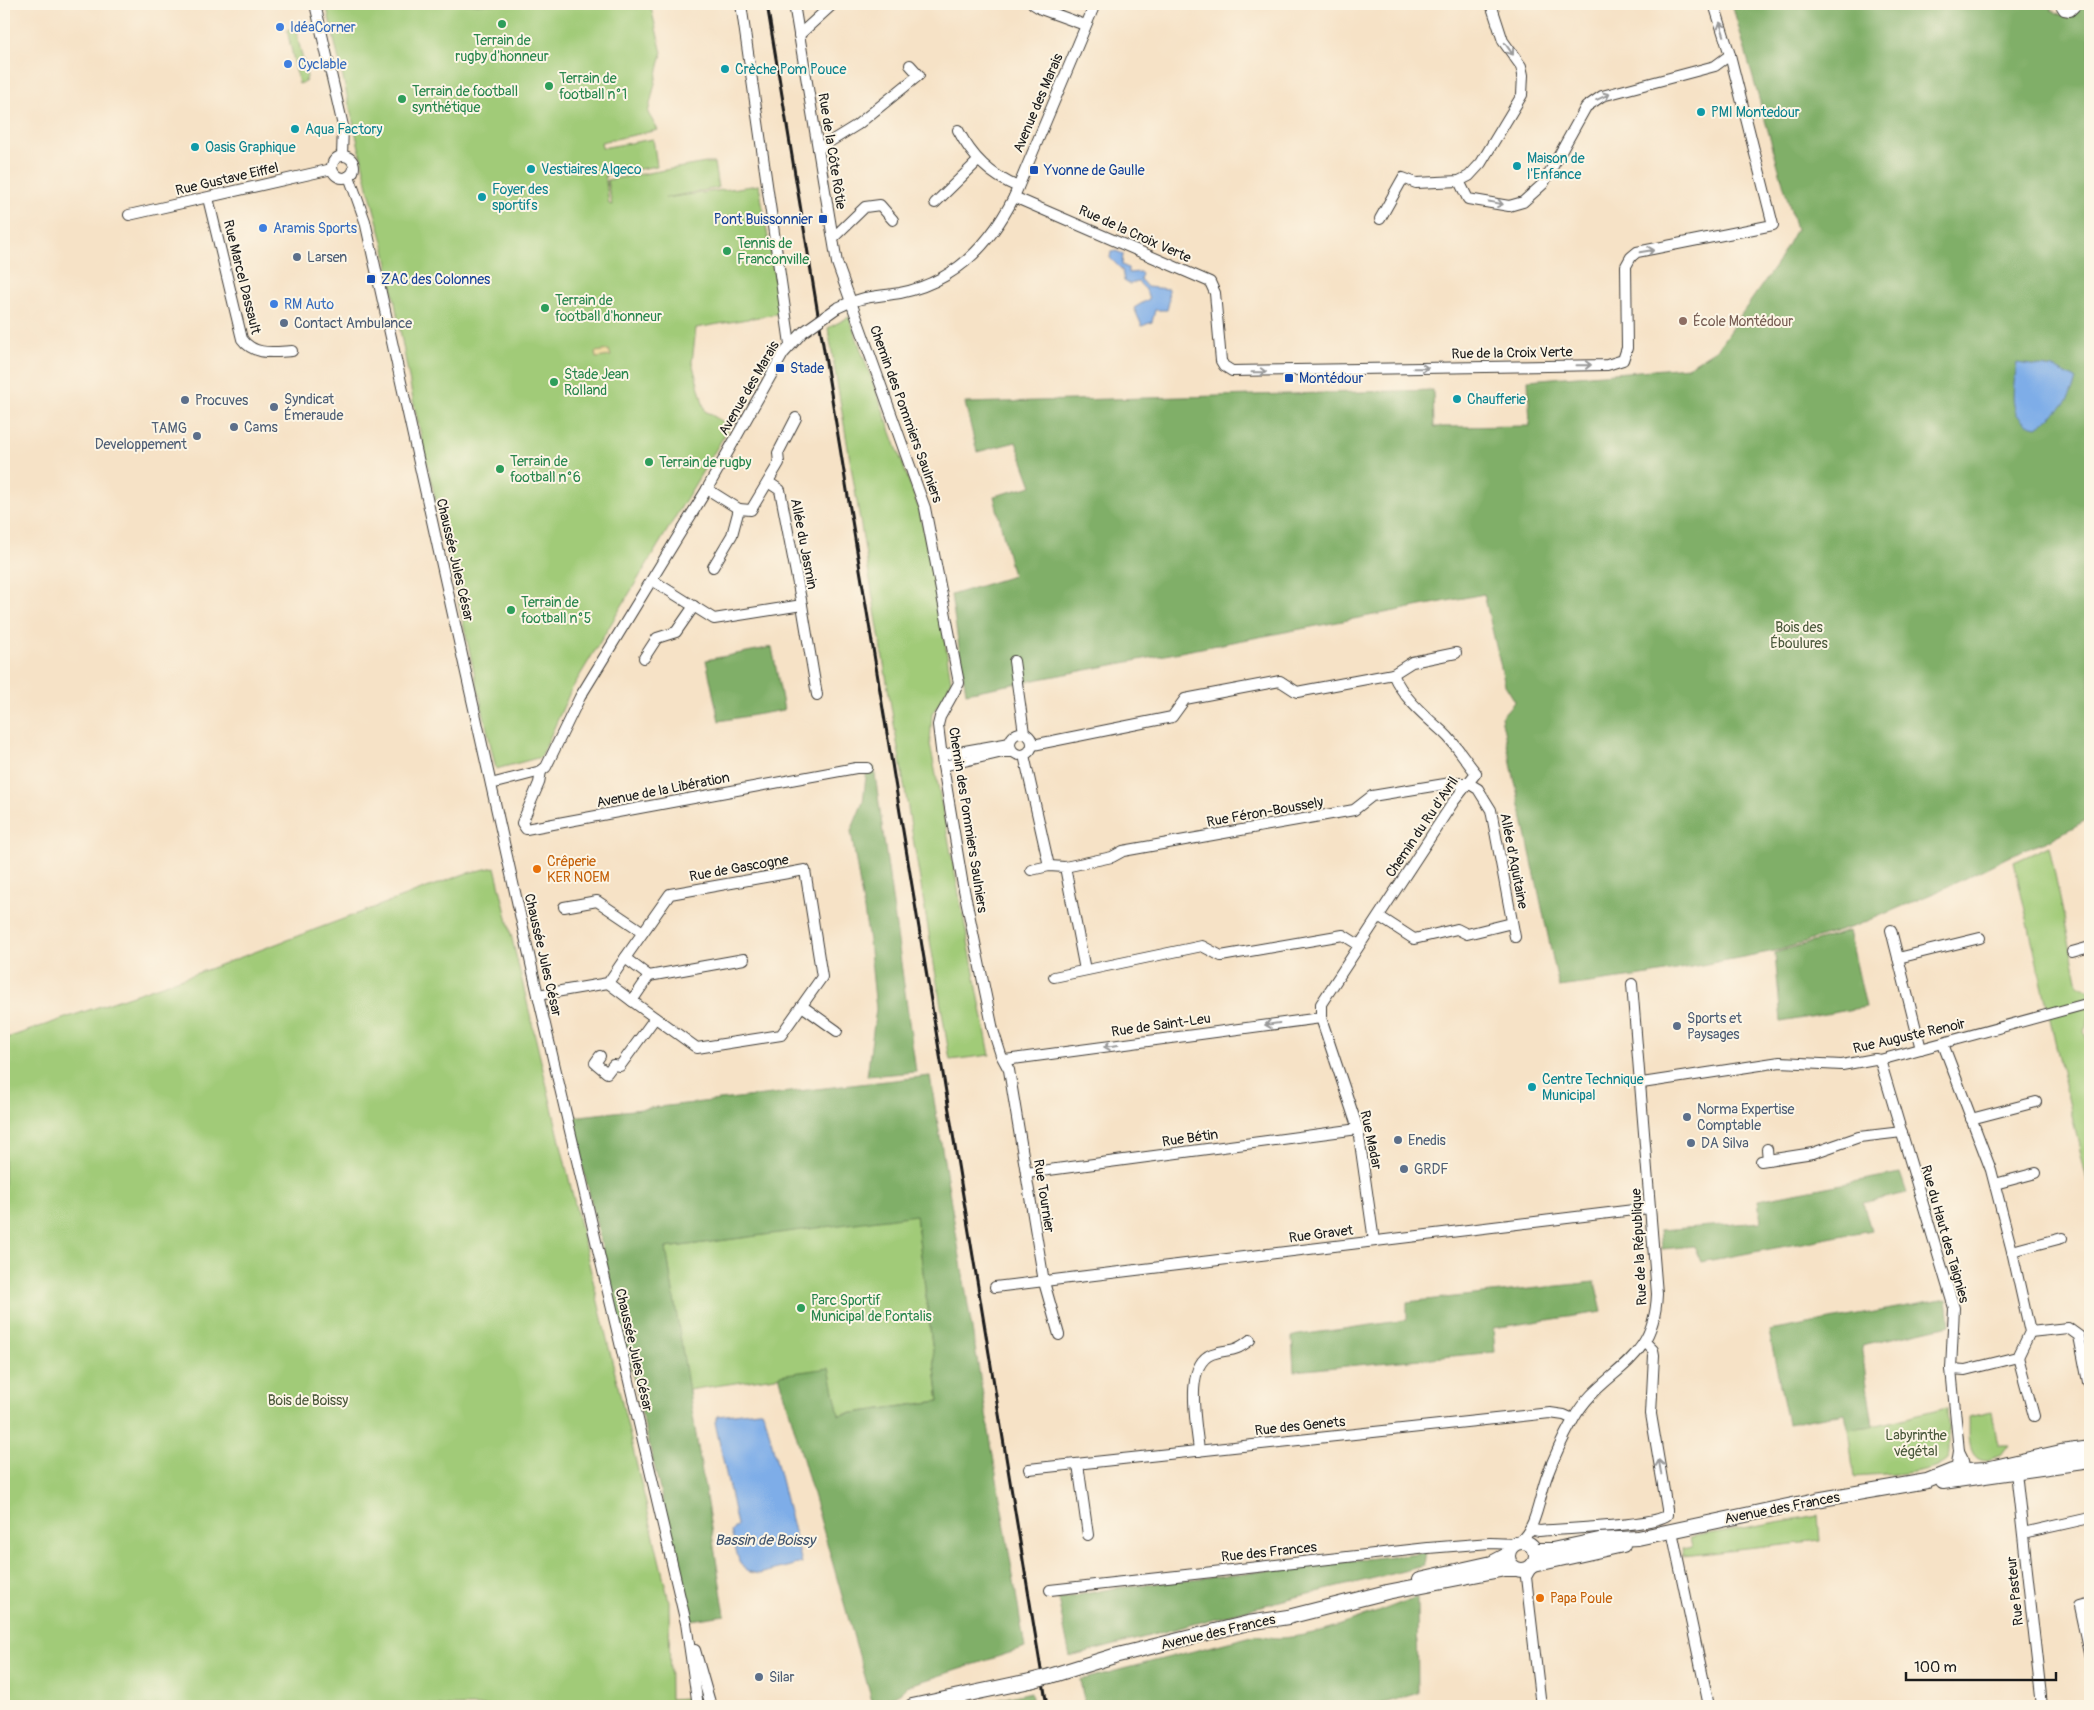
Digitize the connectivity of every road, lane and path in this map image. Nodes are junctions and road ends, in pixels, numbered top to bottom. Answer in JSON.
{"nodes":[{"id":1,"x":315,"y":4,"type":"edge"},
{"id":2,"x":741,"y":4,"type":"edge"},
{"id":3,"x":794,"y":4,"type":"edge"},
{"id":4,"x":833,"y":4,"type":"edge"},
{"id":5,"x":1033,"y":4,"type":"edge"},
{"id":6,"x":1095,"y":4,"type":"edge"},
{"id":7,"x":1491,"y":4,"type":"edge"},
{"id":8,"x":1714,"y":4,"type":"edge"},
{"id":9,"x":2060,"y":4,"type":"edge"},
{"id":10,"x":2077,"y":4,"type":"edge"},
{"id":11,"x":1085,"y":25,"type":"junction"},
{"id":12,"x":799,"y":35,"type":"junction"},
{"id":13,"x":1730,"y":54,"type":"junction"},
{"id":14,"x":910,"y":65,"type":"dead end"},
{"id":15,"x":958,"y":130,"type":"dead end"},
{"id":16,"x":818,"y":149,"type":"junction"},
{"id":17,"x":342,"y":156,"type":"junction"},
{"id":18,"x":978,"y":161,"type":"junction"},
{"id":19,"x":332,"y":169,"type":"junction"},
{"id":20,"x":348,"y":176,"type":"junction"},
{"id":21,"x":1459,"y":181,"type":"junction"},
{"id":22,"x":1018,"y":187,"type":"junction"},
{"id":23,"x":1014,"y":197,"type":"junction"},
{"id":24,"x":208,"y":198,"type":"junction"},
{"id":25,"x":935,"y":202,"type":"dead end"},
{"id":26,"x":128,"y":214,"type":"dead end"},
{"id":27,"x":1380,"y":219,"type":"dead end"},
{"id":28,"x":893,"y":220,"type":"dead end"},
{"id":29,"x":832,"y":238,"type":"junction"},
{"id":30,"x":850,"y":301,"type":"junction"},
{"id":31,"x":790,"y":344,"type":"junction"},
{"id":32,"x":292,"y":351,"type":"dead end"},
{"id":33,"x":796,"y":418,"type":"dead end"},
{"id":34,"x":768,"y":482,"type":"junction"},
{"id":35,"x":707,"y":489,"type":"junction"},
{"id":36,"x":739,"y":509,"type":"junction"},
{"id":37,"x":713,"y":567,"type":"dead end"},
{"id":38,"x":652,"y":580,"type":"junction"},
{"id":39,"x":802,"y":605,"type":"junction"},
{"id":40,"x":694,"y":606,"type":"junction"},
{"id":41,"x":1456,"y":653,"type":"dead end"},
{"id":42,"x":644,"y":658,"type":"dead end"},
{"id":43,"x":1014,"y":661,"type":"dead end"},
{"id":44,"x":1393,"y":674,"type":"junction"},
{"id":45,"x":817,"y":695,"type":"dead end"},
{"id":46,"x":1024,"y":733,"type":"junction"},
{"id":47,"x":1033,"y":745,"type":"junction"},
{"id":48,"x":1012,"y":748,"type":"junction"},
{"id":49,"x":1024,"y":756,"type":"junction"},
{"id":50,"x":942,"y":760,"type":"junction"},
{"id":51,"x":867,"y":768,"type":"dead end"},
{"id":52,"x":541,"y":771,"type":"junction"},
{"id":53,"x":1468,"y":783,"type":"junction"},
{"id":54,"x":491,"y":784,"type":"junction"},
{"id":55,"x":1049,"y":866,"type":"junction"},
{"id":56,"x":1065,"y":867,"type":"junction"},
{"id":57,"x":1031,"y":870,"type":"dead end"},
{"id":58,"x":564,"y":908,"type":"dead end"},
{"id":59,"x":1380,"y":917,"type":"junction"},
{"id":60,"x":1512,"y":924,"type":"junction"},
{"id":61,"x":1891,"y":930,"type":"dead end"},
{"id":62,"x":644,"y":932,"type":"junction"},
{"id":63,"x":1515,"y":937,"type":"dead end"},
{"id":64,"x":1980,"y":938,"type":"dead end"},
{"id":65,"x":1360,"y":945,"type":"junction"},
{"id":66,"x":2090,"y":947,"type":"edge"},
{"id":67,"x":2072,"y":952,"type":"dead end"},
{"id":68,"x":625,"y":958,"type":"junction"},
{"id":69,"x":1898,"y":958,"type":"junction"},
{"id":70,"x":744,"y":960,"type":"dead end"},
{"id":71,"x":1085,"y":970,"type":"junction"},
{"id":72,"x":649,"y":976,"type":"junction"},
{"id":73,"x":1054,"y":976,"type":"dead end"},
{"id":74,"x":608,"y":983,"type":"junction"},
{"id":75,"x":1632,"y":984,"type":"dead end"},
{"id":76,"x":538,"y":994,"type":"junction"},
{"id":77,"x":632,"y":1001,"type":"junction"},
{"id":78,"x":2090,"y":1003,"type":"edge"},
{"id":79,"x":802,"y":1006,"type":"junction"},
{"id":80,"x":655,"y":1018,"type":"junction"},
{"id":81,"x":1321,"y":1018,"type":"junction"},
{"id":82,"x":837,"y":1032,"type":"dead end"},
{"id":83,"x":1943,"y":1044,"type":"junction"},
{"id":84,"x":1921,"y":1049,"type":"junction"},
{"id":85,"x":600,"y":1056,"type":"dead end"},
{"id":86,"x":1005,"y":1060,"type":"junction"},
{"id":87,"x":1880,"y":1060,"type":"junction"},
{"id":88,"x":1642,"y":1083,"type":"junction"},
{"id":89,"x":2036,"y":1102,"type":"dead end"},
{"id":90,"x":1971,"y":1119,"type":"junction"},
{"id":91,"x":1358,"y":1129,"type":"junction"},
{"id":92,"x":1902,"y":1132,"type":"junction"},
{"id":93,"x":1767,"y":1149,"type":"dead end"},
{"id":94,"x":1026,"y":1173,"type":"junction"},
{"id":95,"x":2036,"y":1173,"type":"dead end"},
{"id":96,"x":1995,"y":1184,"type":"junction"},
{"id":97,"x":1650,"y":1208,"type":"junction"},
{"id":98,"x":2062,"y":1238,"type":"dead end"},
{"id":99,"x":1374,"y":1241,"type":"junction"},
{"id":100,"x":2012,"y":1251,"type":"junction"},
{"id":101,"x":1044,"y":1282,"type":"junction"},
{"id":102,"x":995,"y":1287,"type":"dead end"},
{"id":103,"x":2030,"y":1332,"type":"junction"},
{"id":104,"x":1059,"y":1335,"type":"dead end"},
{"id":105,"x":1250,"y":1340,"type":"dead end"},
{"id":106,"x":1645,"y":1342,"type":"junction"},
{"id":107,"x":2018,"y":1357,"type":"junction"},
{"id":108,"x":1951,"y":1369,"type":"junction"},
{"id":109,"x":2088,"y":1382,"type":"dead end"},
{"id":110,"x":2034,"y":1416,"type":"dead end"},
{"id":111,"x":1573,"y":1419,"type":"junction"},
{"id":112,"x":2090,"y":1448,"type":"edge"},
{"id":113,"x":1199,"y":1451,"type":"junction"},
{"id":114,"x":2090,"y":1461,"type":"edge"},
{"id":115,"x":1078,"y":1464,"type":"junction"},
{"id":116,"x":2011,"y":1468,"type":"junction"},
{"id":117,"x":1029,"y":1469,"type":"dead end"},
{"id":118,"x":1962,"y":1474,"type":"junction"},
{"id":119,"x":2090,"y":1518,"type":"edge"},
{"id":120,"x":1530,"y":1530,"type":"junction"},
{"id":121,"x":1672,"y":1531,"type":"junction"},
{"id":122,"x":2023,"y":1533,"type":"junction"},
{"id":123,"x":1088,"y":1535,"type":"dead end"},
{"id":124,"x":1638,"y":1538,"type":"junction"},
{"id":125,"x":1519,"y":1548,"type":"junction"},
{"id":126,"x":1525,"y":1570,"type":"junction"},
{"id":127,"x":1050,"y":1590,"type":"dead end"},
{"id":128,"x":1387,"y":1592,"type":"junction"},
{"id":129,"x":2090,"y":1603,"type":"edge"},
{"id":130,"x":686,"y":1623,"type":"junction"},
{"id":131,"x":2090,"y":1657,"type":"edge"},
{"id":132,"x":698,"y":1706,"type":"edge"},
{"id":133,"x":711,"y":1706,"type":"edge"},
{"id":134,"x":912,"y":1706,"type":"edge"},
{"id":135,"x":1541,"y":1706,"type":"edge"},
{"id":136,"x":1709,"y":1706,"type":"edge"},
{"id":137,"x":2042,"y":1706,"type":"edge"}],
"edges":[{"from":1,"to":17,"type":"street"},
{"from":2,"to":31,"type":"street"},
{"from":3,"to":12,"type":"street","name":"Rue de la Côte Rôtie"},
{"from":4,"to":12,"type":"street"},
{"from":5,"to":11,"type":"street"},
{"from":6,"to":11,"type":"street","name":"Avenue des Marais"},
{"from":7,"to":21,"type":"street","one_way":true},
{"from":13,"to":8,"type":"street","name":"Rue de la Croix Verte","one_way":true},
{"from":9,"to":10,"type":"street"},
{"from":11,"to":22,"type":"street","name":"Avenue des Marais"},
{"from":12,"to":16,"type":"street","name":"Rue de la Côte Rôtie"},
{"from":21,"to":13,"type":"street","one_way":true},
{"from":23,"to":13,"type":"street","name":"Rue de la Croix Verte","one_way":true},
{"from":14,"to":16,"type":"street"},
{"from":15,"to":18,"type":"street"},
{"from":16,"to":29,"type":"street","name":"Rue de la Côte Rôtie"},
{"from":17,"to":19,"type":"street"},
{"from":17,"to":20,"type":"street","name":"Chaussée Jules César"},
{"from":18,"to":22,"type":"street"},
{"from":18,"to":25,"type":"street"},
{"from":19,"to":20,"type":"street"},
{"from":19,"to":24,"type":"street","name":"Rue Gustave Eiffel"},
{"from":20,"to":54,"type":"street","name":"Chaussée Jules César"},
{"from":21,"to":27,"type":"street"},
{"from":22,"to":23,"type":"street","name":"Avenue des Marais"},
{"from":23,"to":30,"type":"street","name":"Avenue des Marais"},
{"from":24,"to":26,"type":"street","name":"Rue Gustave Eiffel"},
{"from":24,"to":32,"type":"street","name":"Rue Marcel Dassault"},
{"from":28,"to":29,"type":"street"},
{"from":29,"to":30,"type":"street","name":"Rue de la Côte Rôtie"},
{"from":30,"to":31,"type":"street","name":"Avenue des Marais","bridge":true},
{"from":30,"to":50,"type":"street","name":"Chemin des Pommiers Saulniers"},
{"from":31,"to":35,"type":"street","name":"Avenue des Marais"},
{"from":33,"to":34,"type":"street"},
{"from":34,"to":36,"type":"street"},
{"from":34,"to":39,"type":"street","name":"Allée du Jasmin"},
{"from":35,"to":36,"type":"street"},
{"from":35,"to":38,"type":"street","name":"Avenue des Marais"},
{"from":36,"to":37,"type":"street"},
{"from":38,"to":40,"type":"street","name":"Allée du Jasmin"},
{"from":38,"to":52,"type":"street","name":"Avenue des Marais"},
{"from":39,"to":40,"type":"street","name":"Allée du Jasmin"},
{"from":39,"to":45,"type":"street"},
{"from":40,"to":42,"type":"street"},
{"from":41,"to":44,"type":"street"},
{"from":43,"to":46,"type":"street"},
{"from":44,"to":47,"type":"street"},
{"from":44,"to":53,"type":"street","name":"Chemin du Ru d'Avril"},
{"from":46,"to":47,"type":"street"},
{"from":46,"to":48,"type":"street"},
{"from":47,"to":49,"type":"street"},
{"from":48,"to":49,"type":"street"},
{"from":48,"to":50,"type":"street"},
{"from":49,"to":55,"type":"street"},
{"from":50,"to":86,"type":"street","name":"Chemin des Pommiers Saulniers"},
{"from":51,"to":52,"type":"street","name":"Avenue de la Libération"},
{"from":52,"to":54,"type":"street"},
{"from":53,"to":56,"type":"street","name":"Rue Féron-Boussely"},
{"from":53,"to":59,"type":"street","name":"Chemin du Ru d'Avril"},
{"from":53,"to":60,"type":"street","name":"Allée d'Aquitaine"},
{"from":54,"to":76,"type":"street","name":"Chaussée Jules César"},
{"from":55,"to":56,"type":"street"},
{"from":55,"to":57,"type":"street"},
{"from":56,"to":71,"type":"street"},
{"from":58,"to":62,"type":"street"},
{"from":59,"to":60,"type":"street","name":"Allée d'Aquitaine"},
{"from":59,"to":65,"type":"street","name":"Chemin du Ru d'Avril"},
{"from":60,"to":63,"type":"street","name":"Allée d'Aquitaine"},
{"from":61,"to":69,"type":"street"},
{"from":62,"to":68,"type":"street","name":"Rue de Gascogne"},
{"from":62,"to":79,"type":"street","name":"Rue de Gascogne"},
{"from":64,"to":69,"type":"street"},
{"from":65,"to":71,"type":"street"},
{"from":65,"to":81,"type":"street","name":"Chemin du Ru d'Avril"},
{"from":66,"to":67,"type":"street"},
{"from":68,"to":72,"type":"street"},
{"from":68,"to":74,"type":"street","name":"Rue de Gascogne"},
{"from":69,"to":84,"type":"street"},
{"from":70,"to":72,"type":"street"},
{"from":71,"to":73,"type":"street"},
{"from":72,"to":77,"type":"street"},
{"from":74,"to":76,"type":"street"},
{"from":74,"to":77,"type":"street","name":"Rue de Gascogne"},
{"from":75,"to":88,"type":"street","name":"Rue de la République"},
{"from":76,"to":130,"type":"street","name":"Chaussée Jules César"},
{"from":77,"to":80,"type":"street","name":"Rue de Gascogne"},
{"from":78,"to":83,"type":"street","name":"Rue Auguste Renoir"},
{"from":79,"to":80,"type":"street","name":"Rue de Gascogne"},
{"from":79,"to":82,"type":"street"},
{"from":80,"to":85,"type":"street"},
{"from":81,"to":86,"type":"street","name":"Rue de Saint-Leu","one_way":true},
{"from":81,"to":91,"type":"street","name":"Rue Madar"},
{"from":83,"to":84,"type":"street","name":"Rue Auguste Renoir"},
{"from":83,"to":90,"type":"street"},
{"from":84,"to":87,"type":"street","name":"Rue Auguste Renoir"},
{"from":86,"to":94,"type":"street","name":"Rue Tournier"},
{"from":87,"to":88,"type":"street","name":"Rue Auguste Renoir"},
{"from":87,"to":92,"type":"street","name":"Rue du Haut des Taignies"},
{"from":88,"to":97,"type":"street","name":"Rue de la République"},
{"from":89,"to":90,"type":"street"},
{"from":90,"to":96,"type":"street"},
{"from":91,"to":94,"type":"street","name":"Rue Bétin"},
{"from":91,"to":99,"type":"street","name":"Rue Madar"},
{"from":92,"to":93,"type":"street"},
{"from":92,"to":108,"type":"street","name":"Rue du Haut des Taignies"},
{"from":94,"to":101,"type":"street","name":"Rue Tournier"},
{"from":95,"to":96,"type":"street"},
{"from":96,"to":100,"type":"street"},
{"from":97,"to":99,"type":"street","name":"Rue Gravet"},
{"from":97,"to":106,"type":"street","name":"Rue de la République"},
{"from":98,"to":100,"type":"street"},
{"from":99,"to":101,"type":"street","name":"Rue Gravet"},
{"from":100,"to":103,"type":"street"},
{"from":101,"to":102,"type":"street","name":"Rue Gravet"},
{"from":101,"to":104,"type":"street","name":"Rue Tournier"},
{"from":103,"to":107,"type":"street"},
{"from":103,"to":109,"type":"street"},
{"from":105,"to":113,"type":"street"},
{"from":106,"to":111,"type":"street","name":"Rue de la République"},
{"from":120,"to":106,"type":"street","one_way":true},
{"from":107,"to":108,"type":"street"},
{"from":107,"to":110,"type":"street"},
{"from":108,"to":118,"type":"street","name":"Rue du Haut des Taignies"},
{"from":111,"to":113,"type":"street","name":"Rue des Genets"},
{"from":111,"to":120,"type":"street","name":"Rue de la République"},
{"from":112,"to":116,"type":"main road","name":"Avenue des Frances"},
{"from":113,"to":115,"type":"street","name":"Rue des Genets"},
{"from":114,"to":116,"type":"main road","name":"Avenue des Frances"},
{"from":115,"to":117,"type":"street","name":"Rue des Genets"},
{"from":115,"to":123,"type":"street"},
{"from":116,"to":118,"type":"main road","name":"Avenue des Frances"},
{"from":116,"to":122,"type":"street","name":"Rue Pasteur"},
{"from":118,"to":121,"type":"main road","name":"Avenue des Frances"},
{"from":119,"to":122,"type":"street"},
{"from":120,"to":125,"type":"street","name":"Rue de la République"},
{"from":121,"to":124,"type":"main road","name":"Avenue des Frances"},
{"from":121,"to":136,"type":"street"},
{"from":122,"to":137,"type":"street","name":"Rue Pasteur"},
{"from":124,"to":125,"type":"main road","name":"Avenue des Frances"},
{"from":124,"to":126,"type":"main road","name":"Avenue des Frances"},
{"from":125,"to":126,"type":"main road"},
{"from":125,"to":126,"type":"main road"},
{"from":125,"to":127,"type":"street","name":"Rue des Frances"},
{"from":125,"to":128,"type":"main road","name":"Avenue des Frances"},
{"from":126,"to":128,"type":"main road","name":"Avenue des Frances"},
{"from":126,"to":135,"type":"street"},
{"from":128,"to":134,"type":"main road","name":"Avenue des Frances","bridge":true},
{"from":129,"to":131,"type":"street"},
{"from":130,"to":132,"type":"street","name":"Chaussée Jules César"},
{"from":130,"to":133,"type":"street","name":"Chaussée Jules César"}]}
